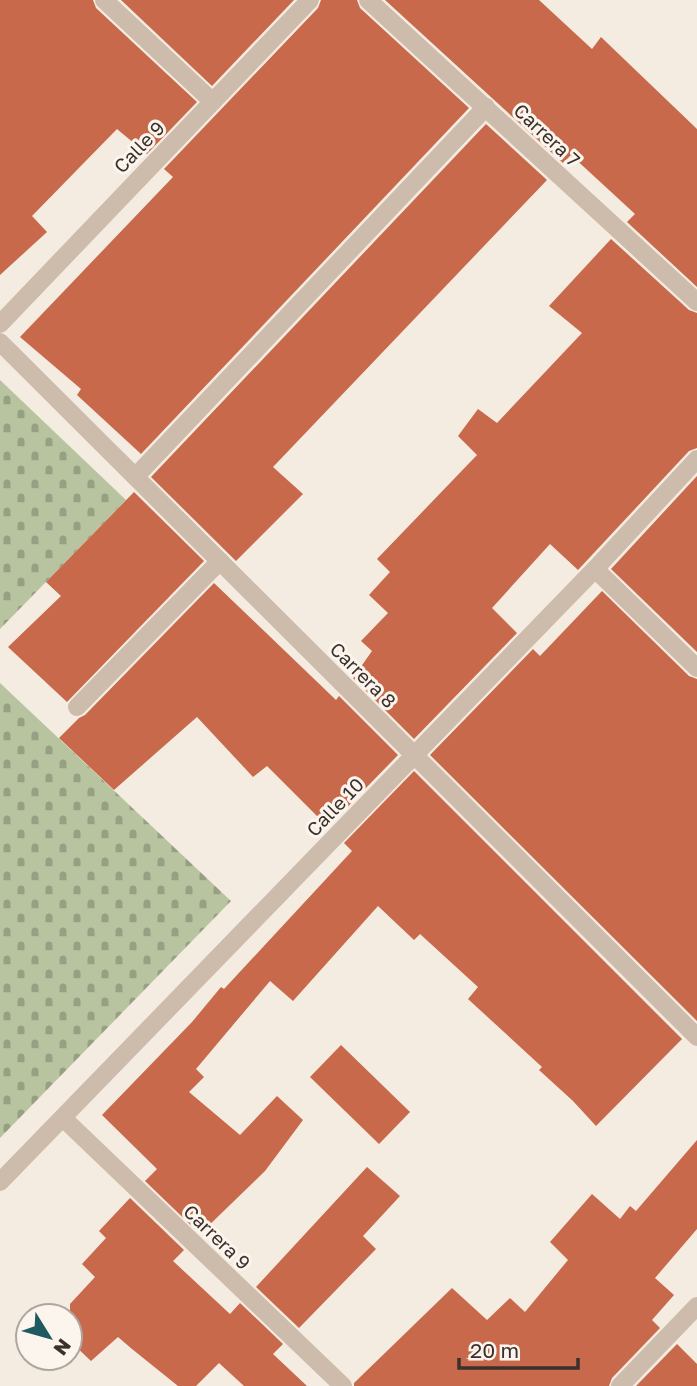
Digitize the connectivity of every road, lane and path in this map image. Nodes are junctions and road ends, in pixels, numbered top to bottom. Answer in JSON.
{"nodes":[{"id":1,"x":104,"y":0,"type":"edge"},
{"id":2,"x":310,"y":0,"type":"edge"},
{"id":3,"x":368,"y":0,"type":"edge"},
{"id":4,"x":212,"y":101,"type":"junction"},
{"id":5,"x":486,"y":107,"type":"junction"},
{"id":6,"x":697,"y":302,"type":"edge"},
{"id":7,"x":0,"y":324,"type":"edge"},
{"id":8,"x":0,"y":342,"type":"edge"},
{"id":9,"x":697,"y":459,"type":"edge"},
{"id":10,"x":136,"y":476,"type":"junction"},
{"id":11,"x":220,"y":561,"type":"junction"},
{"id":12,"x":595,"y":569,"type":"junction"},
{"id":13,"x":697,"y":668,"type":"edge"},
{"id":14,"x":77,"y":707,"type":"dead end"},
{"id":15,"x":414,"y":756,"type":"junction"},
{"id":16,"x":697,"y":1037,"type":"edge"},
{"id":17,"x":63,"y":1118,"type":"junction"},
{"id":18,"x":0,"y":1182,"type":"edge"},
{"id":19,"x":697,"y":1306,"type":"edge"},
{"id":20,"x":343,"y":1386,"type":"edge"},
{"id":21,"x":620,"y":1386,"type":"edge"}],
"edges":[{"from":1,"to":4,"type":"street"},
{"from":2,"to":4,"type":"street","name":"Calle 9"},
{"from":3,"to":5,"type":"street","name":"Carrera 7"},
{"from":4,"to":7,"type":"street","name":"Calle 9"},
{"from":5,"to":6,"type":"street","name":"Carrera 7"},
{"from":5,"to":10,"type":"street"},
{"from":8,"to":10,"type":"street","name":"Carrera 8"},
{"from":9,"to":12,"type":"street","name":"Calle 10"},
{"from":10,"to":11,"type":"street","name":"Carrera 8"},
{"from":11,"to":14,"type":"street"},
{"from":11,"to":15,"type":"street","name":"Carrera 8"},
{"from":12,"to":13,"type":"street"},
{"from":12,"to":15,"type":"street","name":"Calle 10"},
{"from":15,"to":16,"type":"street","name":"Carrera 8"},
{"from":15,"to":17,"type":"street","name":"Calle 10"},
{"from":17,"to":18,"type":"street","name":"Calle 10"},
{"from":17,"to":20,"type":"street","name":"Carrera 9"},
{"from":19,"to":21,"type":"street"}]}
